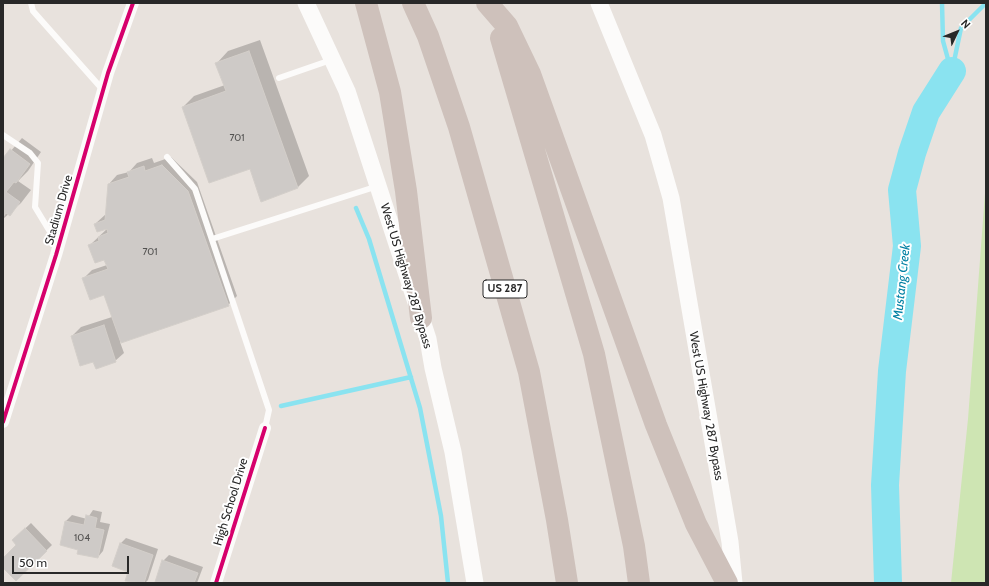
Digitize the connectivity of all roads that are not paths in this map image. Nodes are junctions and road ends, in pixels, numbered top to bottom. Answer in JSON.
{"nodes":[{"id":1,"x":31,"y":3,"type":"edge"},
{"id":2,"x":134,"y":3,"type":"edge"},
{"id":3,"x":306,"y":3,"type":"edge"},
{"id":4,"x":366,"y":3,"type":"edge"},
{"id":5,"x":413,"y":3,"type":"edge"},
{"id":6,"x":487,"y":3,"type":"edge"},
{"id":7,"x":599,"y":3,"type":"edge"},
{"id":8,"x":332,"y":59,"type":"junction"},
{"id":9,"x":280,"y":78,"type":"dead end"},
{"id":10,"x":103,"y":90,"type":"junction"},
{"id":11,"x":3,"y":135,"type":"edge"},
{"id":12,"x":167,"y":157,"type":"dead end"},
{"id":13,"x":378,"y":186,"type":"junction"},
{"id":14,"x":212,"y":239,"type":"junction"},
{"id":15,"x":59,"y":246,"type":"junction"},
{"id":16,"x":421,"y":318,"type":"junction"},
{"id":17,"x":3,"y":422,"type":"edge"},
{"id":18,"x":265,"y":428,"type":"joint"},
{"id":19,"x":216,"y":583,"type":"edge"},
{"id":20,"x":475,"y":583,"type":"edge"},
{"id":21,"x":567,"y":583,"type":"edge"},
{"id":22,"x":639,"y":583,"type":"edge"},
{"id":23,"x":727,"y":583,"type":"edge"},
{"id":24,"x":734,"y":583,"type":"edge"}],
"edges":[{"from":1,"to":10,"type":"lane"},
{"from":2,"to":10,"type":"street","name":"Stadium Drive"},
{"from":3,"to":8,"type":"main road","name":"West US Highway 287 Bypass"},
{"from":4,"to":16,"type":"highway"},
{"from":5,"to":21,"type":"highway","number":"US 287"},
{"from":6,"to":22,"type":"highway"},
{"from":6,"to":23,"type":"highway"},
{"from":7,"to":24,"type":"main road","name":"West US Highway 287 Bypass"},
{"from":8,"to":9,"type":"lane"},
{"from":8,"to":13,"type":"main road","name":"West US Highway 287 Bypass"},
{"from":10,"to":15,"type":"street","name":"Stadium Drive"},
{"from":11,"to":15,"type":"lane"},
{"from":12,"to":14,"type":"lane"},
{"from":13,"to":14,"type":"lane"},
{"from":13,"to":16,"type":"main road","name":"West US Highway 287 Bypass"},
{"from":14,"to":18,"type":"lane"},
{"from":15,"to":17,"type":"street","name":"Stadium Drive"},
{"from":16,"to":20,"type":"main road","name":"West US Highway 287 Bypass"},
{"from":18,"to":19,"type":"street","name":"High School Drive"}]}
